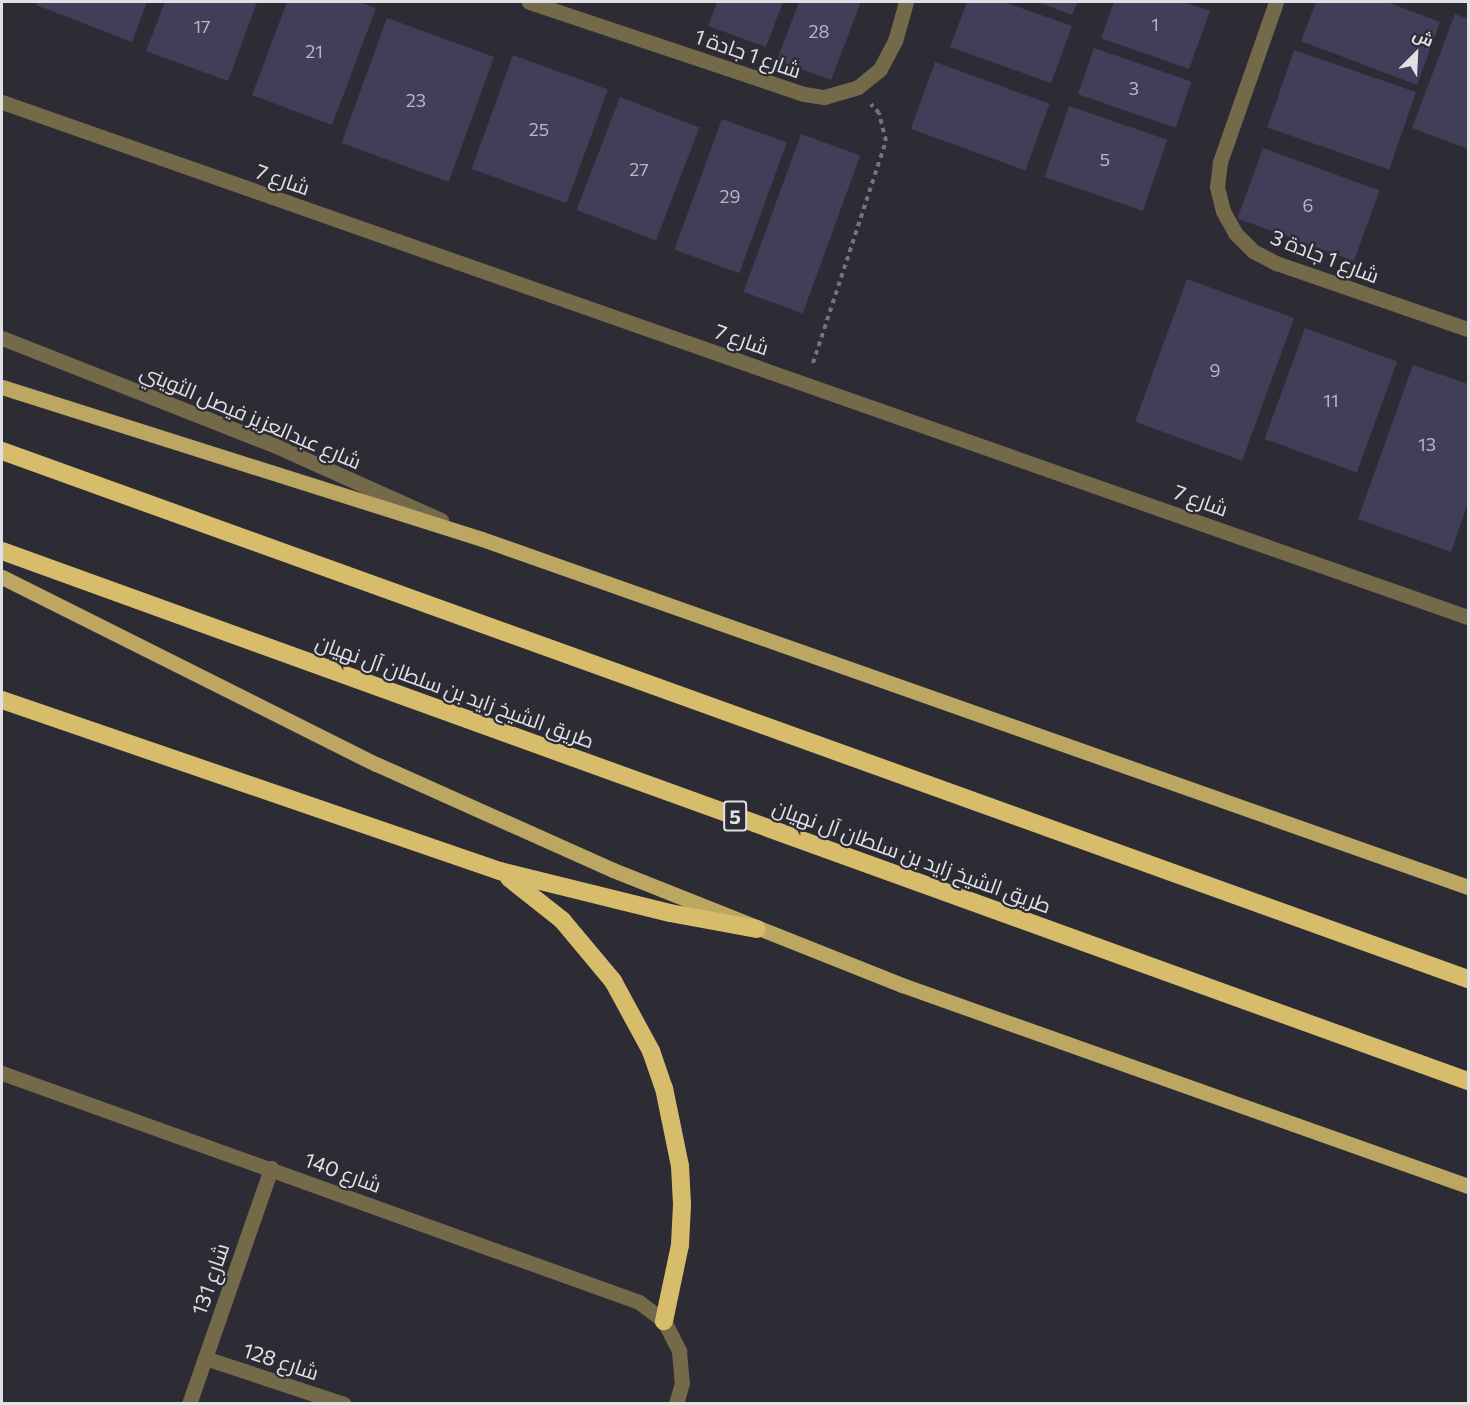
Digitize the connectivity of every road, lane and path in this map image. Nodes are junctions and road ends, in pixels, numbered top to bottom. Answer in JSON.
{"nodes":[{"id":1,"x":530,"y":2,"type":"edge"},
{"id":2,"x":906,"y":2,"type":"edge"},
{"id":3,"x":1276,"y":2,"type":"edge"},
{"id":4,"x":858,"y":87,"type":"junction"},
{"id":5,"x":2,"y":102,"type":"edge"},
{"id":6,"x":1468,"y":329,"type":"edge"},
{"id":7,"x":2,"y":338,"type":"edge"},
{"id":8,"x":806,"y":383,"type":"junction"},
{"id":9,"x":2,"y":387,"type":"edge"},
{"id":10,"x":2,"y":451,"type":"edge"},
{"id":11,"x":482,"y":539,"type":"junction"},
{"id":12,"x":2,"y":551,"type":"edge"},
{"id":13,"x":2,"y":577,"type":"edge"},
{"id":14,"x":1468,"y":617,"type":"edge"},
{"id":15,"x":2,"y":700,"type":"edge"},
{"id":16,"x":500,"y":871,"type":"junction"},
{"id":17,"x":1468,"y":887,"type":"edge"},
{"id":18,"x":757,"y":929,"type":"junction"},
{"id":19,"x":1468,"y":980,"type":"edge"},
{"id":20,"x":2,"y":1073,"type":"edge"},
{"id":21,"x":1468,"y":1081,"type":"edge"},
{"id":22,"x":271,"y":1168,"type":"junction"},
{"id":23,"x":1468,"y":1186,"type":"edge"},
{"id":24,"x":664,"y":1322,"type":"junction"},
{"id":25,"x":205,"y":1358,"type":"junction"},
{"id":26,"x":189,"y":1404,"type":"edge"},
{"id":27,"x":344,"y":1404,"type":"edge"},
{"id":28,"x":676,"y":1404,"type":"edge"}],
"edges":[{"from":1,"to":4,"type":"street","name":"شارع 1 جادة 1"},
{"from":2,"to":4,"type":"street","name":"شارع 1 جادة 1"},
{"from":3,"to":6,"type":"street","name":"شارع 1 جادة 3"},
{"from":4,"to":8,"type":"path"},
{"from":5,"to":8,"type":"street","name":"شارع 7"},
{"from":7,"to":11,"type":"street","name":"شارع عبدالعزيز فيصل الثويني"},
{"from":8,"to":14,"type":"street","name":"شارع 7"},
{"from":9,"to":11,"type":"main road"},
{"from":10,"to":19,"type":"highway"},
{"from":11,"to":17,"type":"main road"},
{"from":12,"to":21,"type":"highway","name":"طريق الشيخ زايد بن سلطان آل نهيان","number":"5"},
{"from":13,"to":18,"type":"main road"},
{"from":15,"to":16,"type":"highway"},
{"from":16,"to":18,"type":"highway"},
{"from":16,"to":24,"type":"highway"},
{"from":18,"to":23,"type":"main road"},
{"from":20,"to":22,"type":"street","name":"شارع 140"},
{"from":22,"to":24,"type":"street","name":"شارع 140"},
{"from":22,"to":25,"type":"street","name":"شارع 131"},
{"from":24,"to":28,"type":"street"},
{"from":25,"to":26,"type":"street","name":"شارع 131"},
{"from":25,"to":27,"type":"street","name":"شارع 128"}]}
